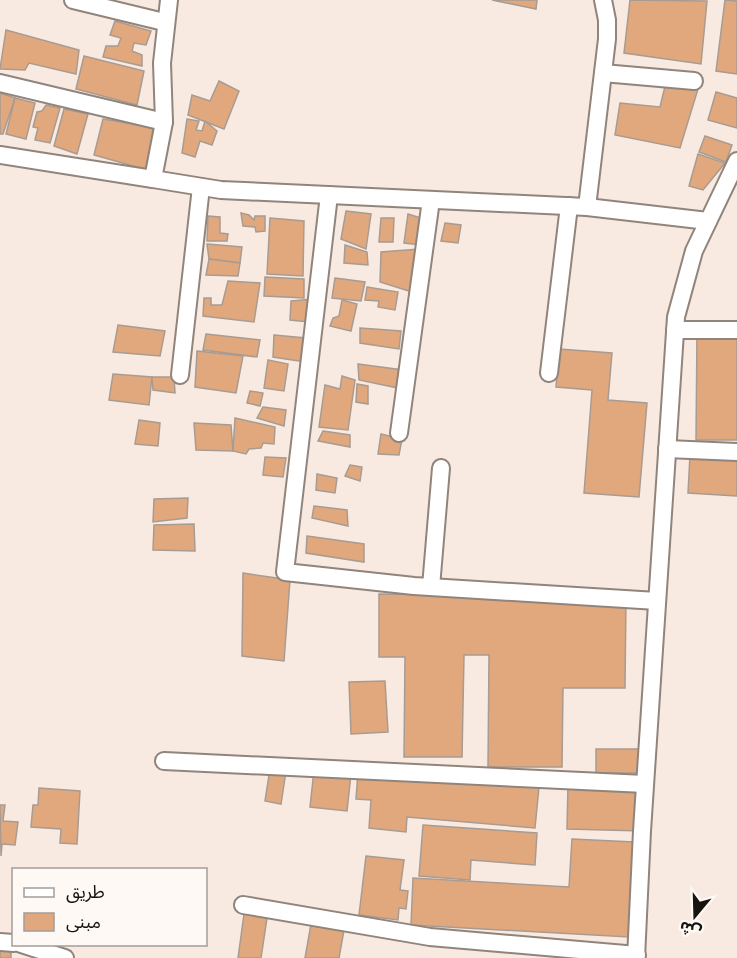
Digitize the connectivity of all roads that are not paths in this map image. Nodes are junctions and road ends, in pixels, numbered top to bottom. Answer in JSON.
{"nodes":[{"id":1,"x":73,"y":0,"type":"edge"},
{"id":2,"x":169,"y":0,"type":"edge"},
{"id":3,"x":603,"y":0,"type":"edge"},
{"id":4,"x":165,"y":22,"type":"junction"},
{"id":5,"x":603,"y":73,"type":"junction"},
{"id":6,"x":694,"y":81,"type":"dead end"},
{"id":7,"x":0,"y":83,"type":"edge"},
{"id":8,"x":164,"y":122,"type":"junction"},
{"id":9,"x":0,"y":155,"type":"edge"},
{"id":10,"x":737,"y":161,"type":"edge"},
{"id":11,"x":153,"y":179,"type":"junction"},
{"id":12,"x":201,"y":187,"type":"junction"},
{"id":13,"x":730,"y":190,"type":"edge"},
{"id":14,"x":329,"y":195,"type":"junction"},
{"id":15,"x":431,"y":200,"type":"junction"},
{"id":16,"x":569,"y":207,"type":"junction"},
{"id":17,"x":587,"y":207,"type":"junction"},
{"id":18,"x":708,"y":220,"type":"junction"},
{"id":19,"x":675,"y":330,"type":"junction"},
{"id":20,"x":737,"y":330,"type":"edge"},
{"id":21,"x":549,"y":373,"type":"dead end"},
{"id":22,"x":180,"y":375,"type":"dead end"},
{"id":23,"x":399,"y":433,"type":"dead end"},
{"id":24,"x":667,"y":449,"type":"junction"},
{"id":25,"x":737,"y":452,"type":"edge"},
{"id":26,"x":441,"y":468,"type":"dead end"},
{"id":27,"x":431,"y":587,"type":"junction"},
{"id":28,"x":657,"y":601,"type":"junction"},
{"id":29,"x":164,"y":761,"type":"dead end"},
{"id":30,"x":645,"y":784,"type":"junction"},
{"id":31,"x":243,"y":906,"type":"dead end"},
{"id":32,"x":23,"y":946,"type":"edge"},
{"id":33,"x":637,"y":957,"type":"edge"},
{"id":34,"x":65,"y":958,"type":"edge"}],
"edges":[{"from":1,"to":4,"type":"street"},
{"from":2,"to":4,"type":"street"},
{"from":3,"to":5,"type":"street"},
{"from":4,"to":8,"type":"street"},
{"from":5,"to":6,"type":"street"},
{"from":5,"to":17,"type":"street"},
{"from":7,"to":8,"type":"street"},
{"from":8,"to":11,"type":"street"},
{"from":9,"to":11,"type":"street"},
{"from":10,"to":13,"type":"street"},
{"from":11,"to":12,"type":"street"},
{"from":12,"to":14,"type":"street"},
{"from":12,"to":22,"type":"street"},
{"from":13,"to":18,"type":"street"},
{"from":14,"to":15,"type":"street"},
{"from":14,"to":27,"type":"street"},
{"from":15,"to":16,"type":"street"},
{"from":15,"to":23,"type":"street"},
{"from":16,"to":17,"type":"street"},
{"from":16,"to":21,"type":"street"},
{"from":17,"to":18,"type":"street"},
{"from":18,"to":19,"type":"street"},
{"from":19,"to":20,"type":"street"},
{"from":19,"to":24,"type":"street"},
{"from":24,"to":25,"type":"street"},
{"from":24,"to":28,"type":"street"},
{"from":26,"to":27,"type":"street"},
{"from":27,"to":28,"type":"street"},
{"from":28,"to":30,"type":"street"},
{"from":29,"to":30,"type":"street"},
{"from":30,"to":33,"type":"street"},
{"from":31,"to":33,"type":"street"},
{"from":32,"to":34,"type":"street"}]}
